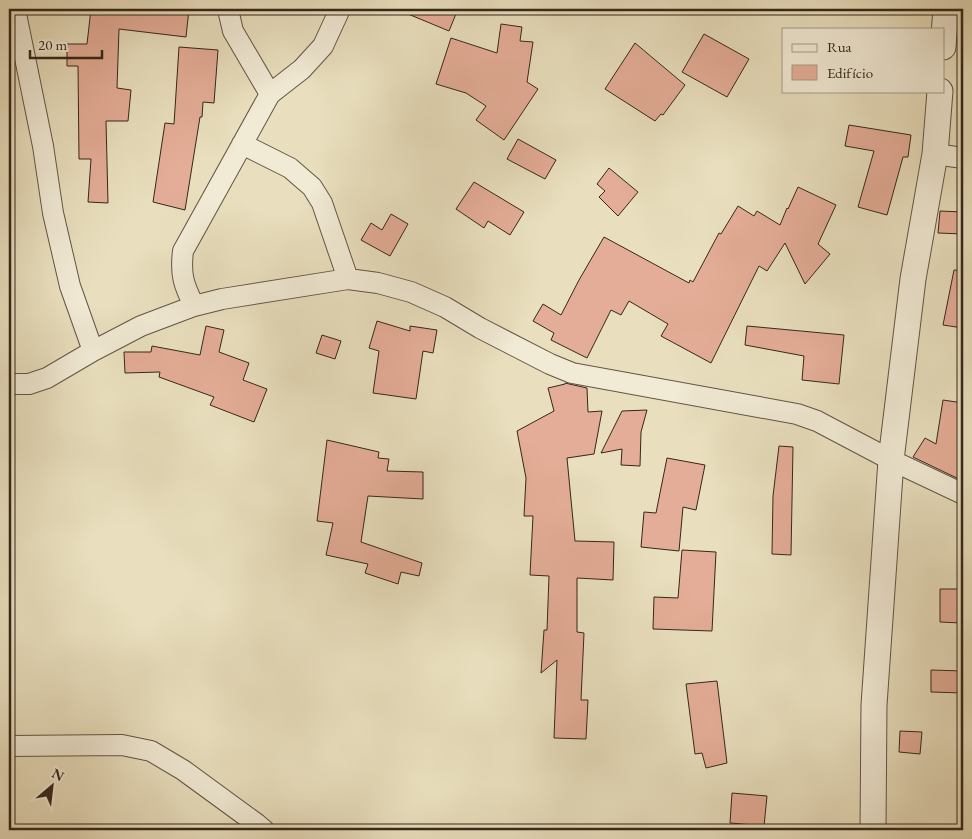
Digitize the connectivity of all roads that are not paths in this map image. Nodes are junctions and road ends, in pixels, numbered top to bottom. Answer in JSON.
{"nodes":[{"id":1,"x":15,"y":9,"type":"edge"},
{"id":2,"x":229,"y":9,"type":"edge"},
{"id":3,"x":340,"y":9,"type":"edge"},
{"id":4,"x":946,"y":9,"type":"edge"},
{"id":5,"x":944,"y":34,"type":"edge"},
{"id":6,"x":940,"y":92,"type":"edge"},
{"id":7,"x":270,"y":94,"type":"junction"},
{"id":8,"x":242,"y":144,"type":"junction"},
{"id":9,"x":935,"y":154,"type":"junction"},
{"id":10,"x":963,"y":158,"type":"edge"},
{"id":11,"x":348,"y":279,"type":"junction"},
{"id":12,"x":194,"y":306,"type":"junction"},
{"id":13,"x":92,"y":350,"type":"junction"},
{"id":14,"x":9,"y":384,"type":"edge"},
{"id":15,"x":891,"y":460,"type":"junction"},
{"id":16,"x":963,"y":494,"type":"edge"},
{"id":17,"x":9,"y":746,"type":"edge"},
{"id":18,"x":264,"y":830,"type":"edge"},
{"id":19,"x":873,"y":830,"type":"edge"}],
"edges":[{"from":1,"to":13,"type":"street"},
{"from":2,"to":7,"type":"street"},
{"from":3,"to":7,"type":"street"},
{"from":4,"to":5,"type":"street"},
{"from":6,"to":9,"type":"street"},
{"from":7,"to":8,"type":"street"},
{"from":8,"to":11,"type":"street"},
{"from":8,"to":12,"type":"street"},
{"from":9,"to":10,"type":"street"},
{"from":9,"to":15,"type":"street"},
{"from":11,"to":12,"type":"street"},
{"from":11,"to":15,"type":"street"},
{"from":12,"to":13,"type":"street"},
{"from":13,"to":14,"type":"street"},
{"from":15,"to":16,"type":"street"},
{"from":15,"to":19,"type":"street"},
{"from":17,"to":18,"type":"street"}]}
